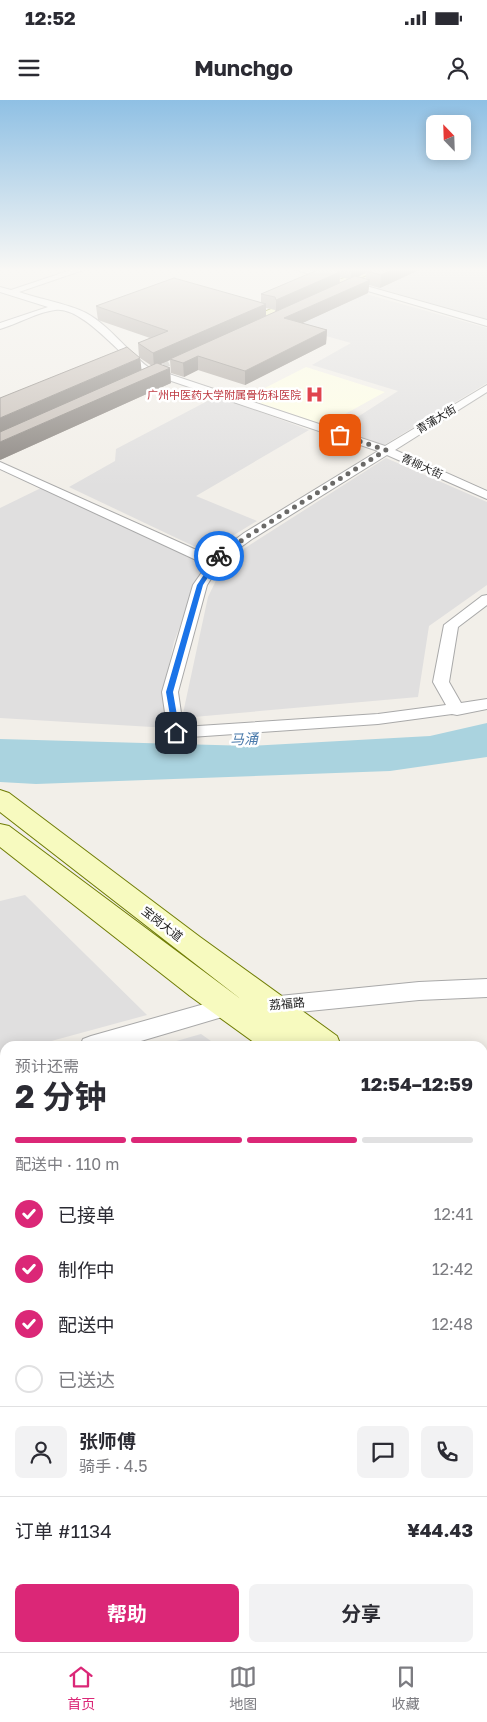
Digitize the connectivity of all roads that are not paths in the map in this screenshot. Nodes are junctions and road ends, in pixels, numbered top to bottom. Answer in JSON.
{"nodes":[{"id":1,"x":114,"y":341,"type":"edge"},
{"id":2,"x":487,"y":388,"type":"edge"},
{"id":3,"x":386,"y":450,"type":"junction"},
{"id":4,"x":0,"y":465,"type":"edge"},
{"id":5,"x":487,"y":495,"type":"edge"},
{"id":6,"x":214,"y":563,"type":"junction"},
{"id":7,"x":487,"y":599,"type":"edge"},
{"id":8,"x":487,"y":704,"type":"edge"},
{"id":9,"x":457,"y":710,"type":"junction"},
{"id":10,"x":0,"y":799,"type":"edge"},
{"id":11,"x":0,"y":833,"type":"edge"},
{"id":12,"x":487,"y":988,"type":"edge"},
{"id":13,"x":229,"y":1006,"type":"junction"},
{"id":14,"x":272,"y":1006,"type":"junction"},
{"id":15,"x":108,"y":1041,"type":"edge"},
{"id":16,"x":276,"y":1041,"type":"edge"},
{"id":17,"x":319,"y":1041,"type":"edge"}],
"edges":[{"from":1,"to":3,"type":"street","name":"青柳大街"},
{"from":2,"to":3,"type":"street","name":"青蒲大街"},
{"from":3,"to":5,"type":"street","name":"青柳大街"},
{"from":3,"to":6,"type":"street"},
{"from":4,"to":6,"type":"street"},
{"from":6,"to":9,"type":"street"},
{"from":7,"to":9,"type":"street"},
{"from":8,"to":9,"type":"street"},
{"from":10,"to":14,"type":"main road","name":"宝岗大道"},
{"from":11,"to":13,"type":"main road"},
{"from":12,"to":14,"type":"street","name":"荔福路"},
{"from":13,"to":14,"type":"street","name":"荔福路"},
{"from":13,"to":15,"type":"street","name":"荔福路"},
{"from":13,"to":16,"type":"main road"},
{"from":14,"to":17,"type":"main road","name":"宝岗大道"}]}
